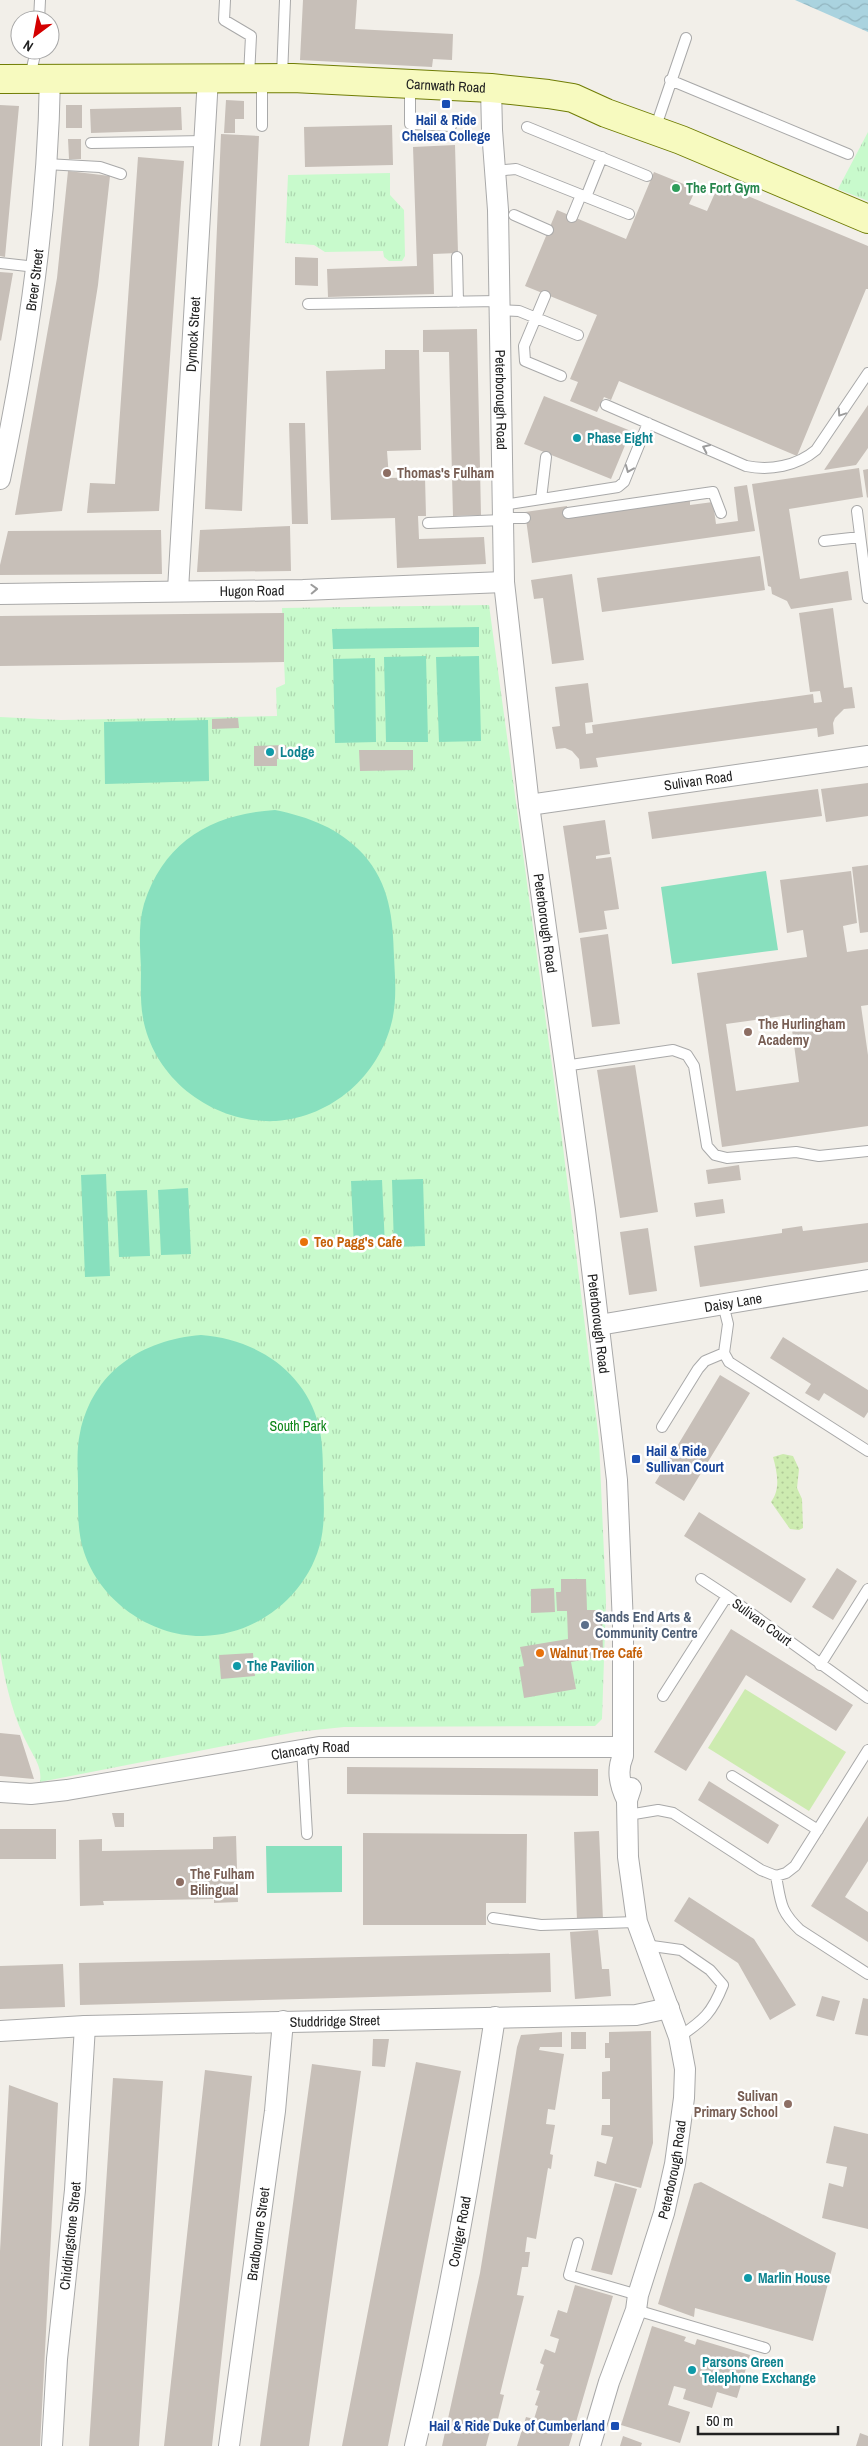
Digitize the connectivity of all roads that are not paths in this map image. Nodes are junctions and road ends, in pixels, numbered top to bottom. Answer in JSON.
{"nodes":[{"id":1,"x":225,"y":0,"type":"edge"},
{"id":2,"x":285,"y":0,"type":"edge"},
{"id":3,"x":686,"y":38,"type":"dead end"},
{"id":4,"x":37,"y":60,"type":"edge"},
{"id":5,"x":40,"y":77,"type":"junction"},
{"id":6,"x":264,"y":77,"type":"junction"},
{"id":7,"x":208,"y":78,"type":"junction"},
{"id":8,"x":0,"y":79,"type":"edge"},
{"id":9,"x":670,"y":80,"type":"junction"},
{"id":10,"x":410,"y":85,"type":"junction"},
{"id":11,"x":491,"y":88,"type":"junction"},
{"id":12,"x":262,"y":126,"type":"dead end"},
{"id":13,"x":451,"y":126,"type":"dead end"},
{"id":14,"x":527,"y":127,"type":"dead end"},
{"id":15,"x":655,"y":130,"type":"junction"},
{"id":16,"x":205,"y":142,"type":"junction"},
{"id":17,"x":91,"y":143,"type":"dead end"},
{"id":18,"x":848,"y":154,"type":"dead end"},
{"id":19,"x":602,"y":158,"type":"junction"},
{"id":20,"x":46,"y":164,"type":"junction"},
{"id":21,"x":496,"y":171,"type":"junction"},
{"id":22,"x":121,"y":174,"type":"dead end"},
{"id":23,"x":646,"y":176,"type":"dead end"},
{"id":24,"x":584,"y":196,"type":"junction"},
{"id":25,"x":629,"y":214,"type":"dead end"},
{"id":26,"x":514,"y":215,"type":"dead end"},
{"id":27,"x":572,"y":217,"type":"dead end"},
{"id":28,"x":868,"y":219,"type":"edge"},
{"id":29,"x":548,"y":230,"type":"dead end"},
{"id":30,"x":458,"y":257,"type":"dead end"},
{"id":31,"x":0,"y":263,"type":"edge"},
{"id":32,"x":36,"y":267,"type":"junction"},
{"id":33,"x":545,"y":296,"type":"dead end"},
{"id":34,"x":458,"y":302,"type":"junction"},
{"id":35,"x":308,"y":304,"type":"dead end"},
{"id":36,"x":499,"y":306,"type":"junction"},
{"id":37,"x":536,"y":317,"type":"junction"},
{"id":38,"x":578,"y":335,"type":"dead end"},
{"id":39,"x":868,"y":373,"type":"edge"},
{"id":40,"x":560,"y":376,"type":"dead end"},
{"id":41,"x":606,"y":405,"type":"dead end"},
{"id":42,"x":648,"y":423,"type":"junction"},
{"id":43,"x":546,"y":457,"type":"dead end"},
{"id":44,"x":0,"y":479,"type":"edge"},
{"id":45,"x":541,"y":499,"type":"junction"},
{"id":46,"x":857,"y":511,"type":"dead end"},
{"id":47,"x":568,"y":513,"type":"dead end"},
{"id":48,"x":721,"y":513,"type":"dead end"},
{"id":49,"x":503,"y":514,"type":"junction"},
{"id":50,"x":526,"y":518,"type":"dead end"},
{"id":51,"x":428,"y":523,"type":"dead end"},
{"id":52,"x":860,"y":537,"type":"junction"},
{"id":53,"x":824,"y":541,"type":"dead end"},
{"id":54,"x":504,"y":582,"type":"junction"},
{"id":55,"x":178,"y":590,"type":"junction"},
{"id":56,"x":0,"y":594,"type":"edge"},
{"id":57,"x":868,"y":598,"type":"edge"},
{"id":58,"x":868,"y":756,"type":"edge"},
{"id":59,"x":529,"y":805,"type":"junction"},
{"id":60,"x":564,"y":1066,"type":"junction"},
{"id":61,"x":868,"y":1150,"type":"edge"},
{"id":62,"x":868,"y":1280,"type":"edge"},
{"id":63,"x":723,"y":1304,"type":"junction"},
{"id":64,"x":599,"y":1325,"type":"junction"},
{"id":65,"x":724,"y":1352,"type":"junction"},
{"id":66,"x":662,"y":1427,"type":"dead end"},
{"id":67,"x":868,"y":1451,"type":"edge"},
{"id":68,"x":702,"y":1579,"type":"dead end"},
{"id":69,"x":868,"y":1589,"type":"edge"},
{"id":70,"x":727,"y":1596,"type":"junction"},
{"id":71,"x":820,"y":1665,"type":"junction"},
{"id":72,"x":663,"y":1696,"type":"dead end"},
{"id":73,"x":868,"y":1698,"type":"edge"},
{"id":74,"x":313,"y":1745,"type":"junction"},
{"id":75,"x":868,"y":1750,"type":"edge"},
{"id":76,"x":623,"y":1752,"type":"junction"},
{"id":77,"x":732,"y":1776,"type":"dead end"},
{"id":78,"x":0,"y":1792,"type":"edge"},
{"id":79,"x":628,"y":1808,"type":"junction"},
{"id":80,"x":818,"y":1830,"type":"junction"},
{"id":81,"x":307,"y":1834,"type":"dead end"},
{"id":82,"x":776,"y":1876,"type":"junction"},
{"id":83,"x":493,"y":1918,"type":"dead end"},
{"id":84,"x":637,"y":1922,"type":"junction"},
{"id":85,"x":645,"y":1945,"type":"junction"},
{"id":86,"x":868,"y":1974,"type":"edge"},
{"id":87,"x":669,"y":2008,"type":"junction"},
{"id":88,"x":495,"y":2017,"type":"junction"},
{"id":89,"x":284,"y":2021,"type":"junction"},
{"id":90,"x":84,"y":2026,"type":"junction"},
{"id":91,"x":0,"y":2031,"type":"edge"},
{"id":92,"x":679,"y":2037,"type":"junction"},
{"id":93,"x":578,"y":2243,"type":"dead end"},
{"id":94,"x":637,"y":2303,"type":"junction"},
{"id":95,"x":765,"y":2348,"type":"dead end"},
{"id":96,"x":52,"y":2446,"type":"edge"},
{"id":97,"x":229,"y":2446,"type":"edge"},
{"id":98,"x":415,"y":2446,"type":"edge"},
{"id":99,"x":590,"y":2446,"type":"edge"}],
"edges":[{"from":1,"to":6,"type":"lane"},
{"from":2,"to":6,"type":"lane"},
{"from":3,"to":9,"type":"lane"},
{"from":4,"to":5,"type":"lane"},
{"from":5,"to":7,"type":"street","name":"Carnwath Road"},
{"from":5,"to":8,"type":"street","name":"Carnwath Road"},
{"from":5,"to":20,"type":"street","name":"Breer Street"},
{"from":6,"to":7,"type":"street","name":"Carnwath Road"},
{"from":6,"to":10,"type":"street","name":"Carnwath Road"},
{"from":6,"to":12,"type":"lane"},
{"from":7,"to":16,"type":"street","name":"Dymock Street"},
{"from":9,"to":15,"type":"lane"},
{"from":9,"to":18,"type":"lane"},
{"from":10,"to":11,"type":"street","name":"Carnwath Road"},
{"from":10,"to":13,"type":"lane"},
{"from":11,"to":15,"type":"street","name":"Carnwath Road"},
{"from":11,"to":21,"type":"street","name":"Peterborough Road"},
{"from":14,"to":19,"type":"lane"},
{"from":15,"to":28,"type":"street","name":"Carnwath Road"},
{"from":16,"to":17,"type":"lane"},
{"from":16,"to":55,"type":"street","name":"Dymock Street"},
{"from":19,"to":23,"type":"lane"},
{"from":19,"to":24,"type":"lane"},
{"from":20,"to":22,"type":"lane"},
{"from":20,"to":32,"type":"street","name":"Breer Street"},
{"from":21,"to":24,"type":"lane"},
{"from":21,"to":36,"type":"street","name":"Peterborough Road"},
{"from":24,"to":25,"type":"lane"},
{"from":24,"to":27,"type":"lane"},
{"from":26,"to":29,"type":"lane"},
{"from":30,"to":34,"type":"lane"},
{"from":31,"to":32,"type":"lane"},
{"from":32,"to":44,"type":"street","name":"Breer Street"},
{"from":33,"to":37,"type":"lane"},
{"from":34,"to":35,"type":"lane"},
{"from":34,"to":36,"type":"lane"},
{"from":36,"to":37,"type":"lane"},
{"from":36,"to":49,"type":"street","name":"Peterborough Road"},
{"from":37,"to":38,"type":"lane"},
{"from":37,"to":40,"type":"lane"},
{"from":39,"to":42,"type":"lane","one_way":true},
{"from":41,"to":42,"type":"lane"},
{"from":42,"to":45,"type":"lane","one_way":true},
{"from":43,"to":45,"type":"lane"},
{"from":45,"to":49,"type":"lane"},
{"from":46,"to":52,"type":"lane"},
{"from":47,"to":48,"type":"lane"},
{"from":49,"to":50,"type":"lane"},
{"from":49,"to":51,"type":"lane"},
{"from":49,"to":54,"type":"street","name":"Peterborough Road"},
{"from":52,"to":53,"type":"lane"},
{"from":52,"to":57,"type":"lane"},
{"from":55,"to":54,"type":"street","name":"Hugon Road","one_way":true},
{"from":54,"to":59,"type":"street","name":"Peterborough Road"},
{"from":55,"to":56,"type":"street","name":"Hugon Road"},
{"from":58,"to":59,"type":"street","name":"Sulivan Road"},
{"from":59,"to":60,"type":"street","name":"Peterborough Road"},
{"from":60,"to":61,"type":"lane"},
{"from":60,"to":64,"type":"street","name":"Peterborough Road"},
{"from":62,"to":63,"type":"street","name":"Daisy Lane"},
{"from":63,"to":64,"type":"street","name":"Daisy Lane"},
{"from":63,"to":65,"type":"lane"},
{"from":64,"to":76,"type":"street","name":"Peterborough Road"},
{"from":65,"to":66,"type":"lane"},
{"from":65,"to":67,"type":"lane"},
{"from":68,"to":70,"type":"lane"},
{"from":69,"to":71,"type":"lane"},
{"from":70,"to":71,"type":"lane","name":"Sulivan Court"},
{"from":70,"to":72,"type":"lane","name":"Sulivan Court"},
{"from":71,"to":73,"type":"lane","name":"Sulivan Court"},
{"from":74,"to":76,"type":"street","name":"Clancarty Road"},
{"from":74,"to":78,"type":"street","name":"Clancarty Road"},
{"from":74,"to":81,"type":"lane"},
{"from":75,"to":80,"type":"lane"},
{"from":76,"to":79,"type":"street","name":"Peterborough Road"},
{"from":77,"to":80,"type":"lane"},
{"from":79,"to":82,"type":"lane"},
{"from":79,"to":84,"type":"street","name":"Peterborough Road"},
{"from":80,"to":82,"type":"lane"},
{"from":82,"to":86,"type":"lane"},
{"from":83,"to":84,"type":"lane"},
{"from":84,"to":85,"type":"street","name":"Peterborough Road"},
{"from":85,"to":87,"type":"street","name":"Peterborough Road"},
{"from":85,"to":92,"type":"lane"},
{"from":87,"to":88,"type":"street","name":"Studdridge Street"},
{"from":87,"to":92,"type":"street","name":"Peterborough Road"},
{"from":88,"to":89,"type":"street","name":"Studdridge Street"},
{"from":88,"to":98,"type":"street","name":"Coniger Road"},
{"from":89,"to":90,"type":"street","name":"Studdridge Street"},
{"from":89,"to":97,"type":"street","name":"Bradbourne Street"},
{"from":90,"to":91,"type":"street","name":"Studdridge Street"},
{"from":90,"to":96,"type":"street","name":"Chiddingstone Street"},
{"from":92,"to":94,"type":"street","name":"Peterborough Road"},
{"from":93,"to":94,"type":"lane"},
{"from":94,"to":95,"type":"lane"},
{"from":94,"to":99,"type":"street","name":"Peterborough Road"}]}
